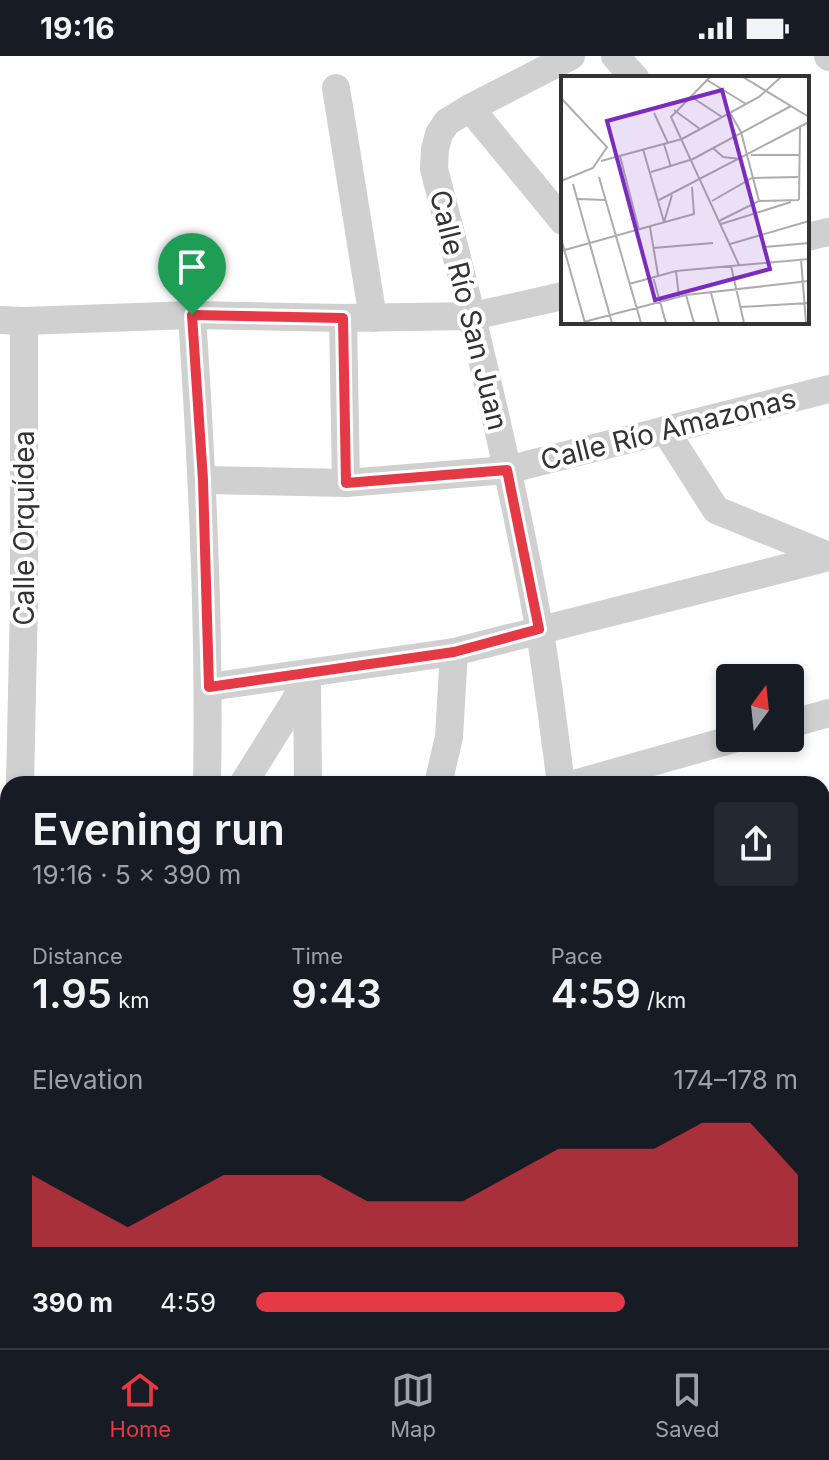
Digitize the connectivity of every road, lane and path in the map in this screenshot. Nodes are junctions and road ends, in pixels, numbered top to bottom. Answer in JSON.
{"nodes":[{"id":1,"x":571,"y":56,"type":"edge"},
{"id":2,"x":615,"y":56,"type":"edge"},
{"id":3,"x":633,"y":76,"type":"edge"},
{"id":4,"x":336,"y":88,"type":"dead end"},
{"id":5,"x":458,"y":115,"type":"junction"},
{"id":6,"x":561,"y":219,"type":"edge"},
{"id":7,"x":829,"y":232,"type":"edge"},
{"id":8,"x":809,"y":237,"type":"edge"},
{"id":9,"x":561,"y":296,"type":"edge"},
{"id":10,"x":192,"y":315,"type":"junction"},
{"id":11,"x":473,"y":316,"type":"junction"},
{"id":12,"x":343,"y":318,"type":"junction"},
{"id":13,"x":373,"y":318,"type":"junction"},
{"id":14,"x":12,"y":320,"type":"edge"},
{"id":15,"x":829,"y":389,"type":"edge"},
{"id":16,"x":665,"y":430,"type":"junction"},
{"id":17,"x":507,"y":470,"type":"junction"},
{"id":18,"x":203,"y":480,"type":"junction"},
{"id":19,"x":346,"y":483,"type":"junction"},
{"id":20,"x":829,"y":556,"type":"edge"},
{"id":21,"x":539,"y":629,"type":"junction"},
{"id":22,"x":454,"y":652,"type":"junction"},
{"id":23,"x":307,"y":674,"type":"junction"},
{"id":24,"x":209,"y":687,"type":"junction"},
{"id":25,"x":829,"y":713,"type":"edge"},
{"id":26,"x":804,"y":720,"type":"edge"},
{"id":27,"x":716,"y":744,"type":"edge"},
{"id":28,"x":20,"y":776,"type":"edge"},
{"id":29,"x":207,"y":776,"type":"edge"},
{"id":30,"x":248,"y":776,"type":"edge"},
{"id":31,"x":308,"y":776,"type":"edge"},
{"id":32,"x":440,"y":776,"type":"edge"},
{"id":33,"x":560,"y":776,"type":"edge"},
{"id":34,"x":602,"y":776,"type":"edge"}],
"edges":[{"from":1,"to":5,"type":"street"},
{"from":2,"to":3,"type":"street"},
{"from":4,"to":13,"type":"street"},
{"from":5,"to":6,"type":"street"},
{"from":5,"to":11,"type":"street","name":"Calle Río San Juan"},
{"from":7,"to":8,"type":"street"},
{"from":9,"to":11,"type":"street"},
{"from":10,"to":12,"type":"street"},
{"from":10,"to":14,"type":"street"},
{"from":10,"to":18,"type":"street"},
{"from":11,"to":13,"type":"street"},
{"from":11,"to":17,"type":"street","name":"Calle Río San Juan"},
{"from":12,"to":13,"type":"street"},
{"from":12,"to":19,"type":"street"},
{"from":14,"to":28,"type":"street","name":"Calle Orquídea"},
{"from":15,"to":16,"type":"street","name":"Calle Río Amazonas"},
{"from":16,"to":17,"type":"street","name":"Calle Río Amazonas"},
{"from":16,"to":20,"type":"street"},
{"from":17,"to":19,"type":"street","name":"Calle Río Amazonas"},
{"from":17,"to":21,"type":"street","name":"Calle Río San Juan"},
{"from":18,"to":19,"type":"street","name":"Calle Río Amazonas"},
{"from":18,"to":24,"type":"street"},
{"from":20,"to":21,"type":"street"},
{"from":21,"to":22,"type":"street"},
{"from":21,"to":33,"type":"street","name":"Calle Río San Juan"},
{"from":22,"to":23,"type":"street"},
{"from":22,"to":32,"type":"street"},
{"from":23,"to":24,"type":"street"},
{"from":23,"to":30,"type":"street"},
{"from":23,"to":31,"type":"street"},
{"from":24,"to":29,"type":"street"},
{"from":25,"to":26,"type":"street"},
{"from":27,"to":34,"type":"street"}]}
